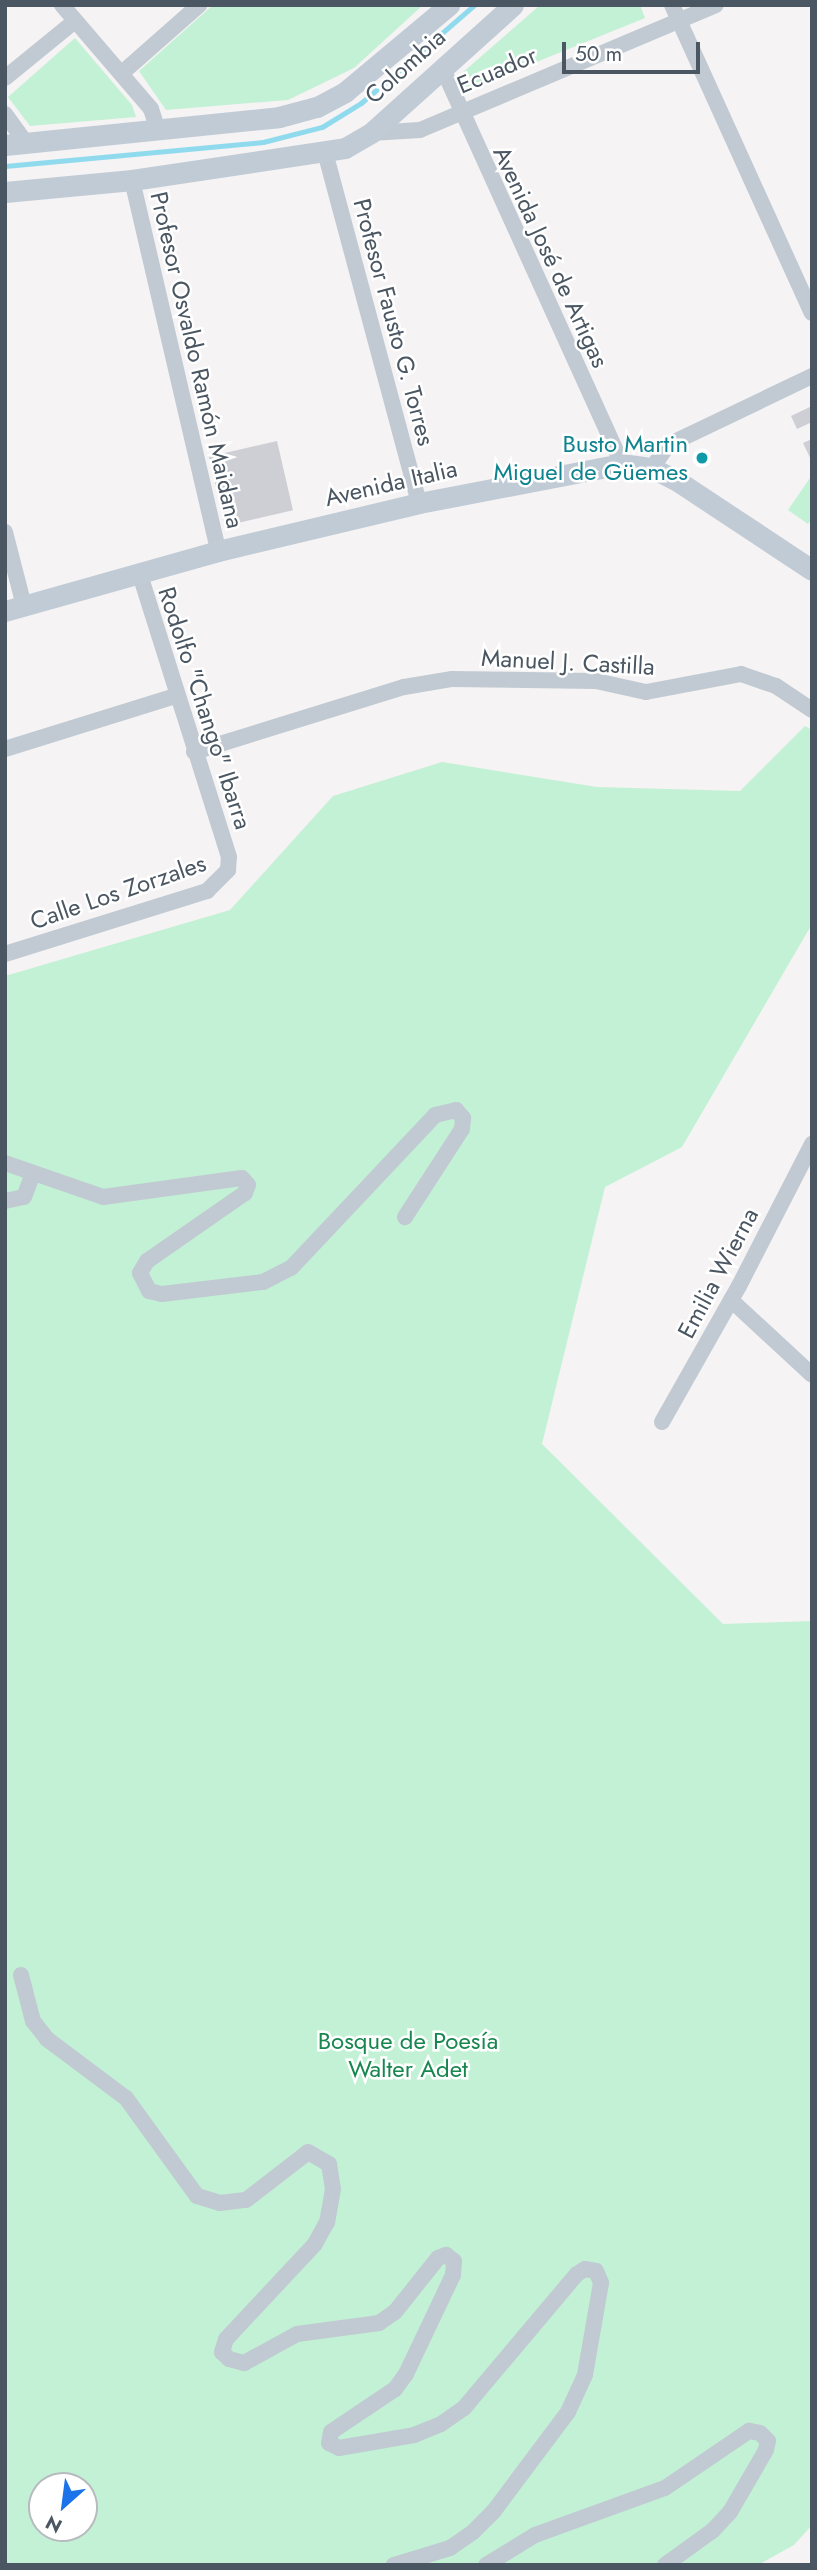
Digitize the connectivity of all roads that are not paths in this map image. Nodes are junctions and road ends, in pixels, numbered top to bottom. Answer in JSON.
{"nodes":[{"id":1,"x":62,"y":5,"type":"edge"},
{"id":2,"x":199,"y":5,"type":"edge"},
{"id":3,"x":449,"y":5,"type":"edge"},
{"id":4,"x":513,"y":5,"type":"edge"},
{"id":5,"x":672,"y":5,"type":"edge"},
{"id":6,"x":716,"y":5,"type":"edge"},
{"id":7,"x":75,"y":21,"type":"junction"},
{"id":8,"x":680,"y":22,"type":"junction"},
{"id":9,"x":442,"y":68,"type":"junction"},
{"id":10,"x":122,"y":73,"type":"junction"},
{"id":11,"x":5,"y":78,"type":"edge"},
{"id":12,"x":5,"y":114,"type":"edge"},
{"id":13,"x":460,"y":114,"type":"junction"},
{"id":14,"x":157,"y":128,"type":"junction"},
{"id":15,"x":371,"y":133,"type":"junction"},
{"id":16,"x":16,"y":144,"type":"edge"},
{"id":17,"x":325,"y":152,"type":"junction"},
{"id":18,"x":132,"y":180,"type":"junction"},
{"id":19,"x":5,"y":192,"type":"edge"},
{"id":20,"x":812,"y":313,"type":"edge"},
{"id":21,"x":812,"y":376,"type":"edge"},
{"id":22,"x":622,"y":464,"type":"junction"},
{"id":23,"x":652,"y":468,"type":"junction"},
{"id":24,"x":419,"y":503,"type":"junction"},
{"id":25,"x":5,"y":532,"type":"edge"},
{"id":26,"x":218,"y":551,"type":"junction"},
{"id":27,"x":812,"y":570,"type":"edge"},
{"id":28,"x":139,"y":572,"type":"junction"},
{"id":29,"x":14,"y":609,"type":"edge"},
{"id":30,"x":175,"y":696,"type":"junction"},
{"id":31,"x":812,"y":710,"type":"edge"},
{"id":32,"x":5,"y":749,"type":"edge"},
{"id":33,"x":194,"y":752,"type":"junction"},
{"id":34,"x":229,"y":857,"type":"joint"},
{"id":35,"x":5,"y":954,"type":"edge"},
{"id":36,"x":812,"y":1144,"type":"edge"},
{"id":37,"x":5,"y":1163,"type":"edge"},
{"id":38,"x":32,"y":1176,"type":"junction"},
{"id":39,"x":5,"y":1201,"type":"edge"},
{"id":40,"x":405,"y":1217,"type":"dead end"},
{"id":41,"x":731,"y":1300,"type":"junction"},
{"id":42,"x":812,"y":1375,"type":"edge"},
{"id":43,"x":662,"y":1422,"type":"dead end"},
{"id":44,"x":21,"y":1975,"type":"dead end"},
{"id":45,"x":394,"y":2565,"type":"edge"},
{"id":46,"x":486,"y":2565,"type":"edge"},
{"id":47,"x":665,"y":2565,"type":"edge"}],
"edges":[{"from":1,"to":7,"type":"street"},
{"from":2,"to":10,"type":"street"},
{"from":3,"to":14,"type":"main road"},
{"from":4,"to":9,"type":"main road","name":"Colombia"},
{"from":5,"to":8,"type":"street"},
{"from":6,"to":8,"type":"street","name":"Ecuador"},
{"from":7,"to":10,"type":"street"},
{"from":7,"to":11,"type":"street"},
{"from":8,"to":13,"type":"street","name":"Ecuador"},
{"from":8,"to":20,"type":"street"},
{"from":9,"to":13,"type":"street","name":"Avenida José de Artigas"},
{"from":9,"to":15,"type":"main road","name":"Colombia"},
{"from":10,"to":14,"type":"street"},
{"from":12,"to":16,"type":"street"},
{"from":13,"to":15,"type":"street","name":"Ecuador"},
{"from":13,"to":22,"type":"street","name":"Avenida José de Artigas"},
{"from":14,"to":16,"type":"main road"},
{"from":15,"to":17,"type":"main road","name":"Colombia"},
{"from":17,"to":18,"type":"main road"},
{"from":17,"to":24,"type":"street","name":"Profesor Fausto G. Torres"},
{"from":18,"to":19,"type":"main road"},
{"from":18,"to":26,"type":"street","name":"Profesor Osvaldo Ramón Maidana"},
{"from":21,"to":23,"type":"street"},
{"from":22,"to":23,"type":"main road","name":"Avenida Italia"},
{"from":22,"to":24,"type":"main road","name":"Avenida Italia"},
{"from":23,"to":27,"type":"main road"},
{"from":24,"to":26,"type":"main road","name":"Avenida Italia"},
{"from":25,"to":29,"type":"street"},
{"from":26,"to":28,"type":"main road","name":"Avenida Italia"},
{"from":28,"to":29,"type":"main road","name":"Avenida Italia"},
{"from":28,"to":30,"type":"street","name":"Rodolfo \"Chango\" Ibarra"},
{"from":30,"to":32,"type":"street"},
{"from":30,"to":33,"type":"street","name":"Rodolfo \"Chango\" Ibarra"},
{"from":31,"to":33,"type":"street","name":"Manuel J. Castilla"},
{"from":33,"to":34,"type":"street","name":"Rodolfo \"Chango\" Ibarra"},
{"from":34,"to":35,"type":"street","name":"Calle Los Zorzales"},
{"from":36,"to":41,"type":"street","name":"Emilia Wierna"},
{"from":37,"to":38,"type":"street"},
{"from":38,"to":39,"type":"street"},
{"from":38,"to":40,"type":"street"},
{"from":41,"to":42,"type":"street"},
{"from":41,"to":43,"type":"street","name":"Emilia Wierna"},
{"from":44,"to":45,"type":"street"},
{"from":46,"to":47,"type":"street"}]}
